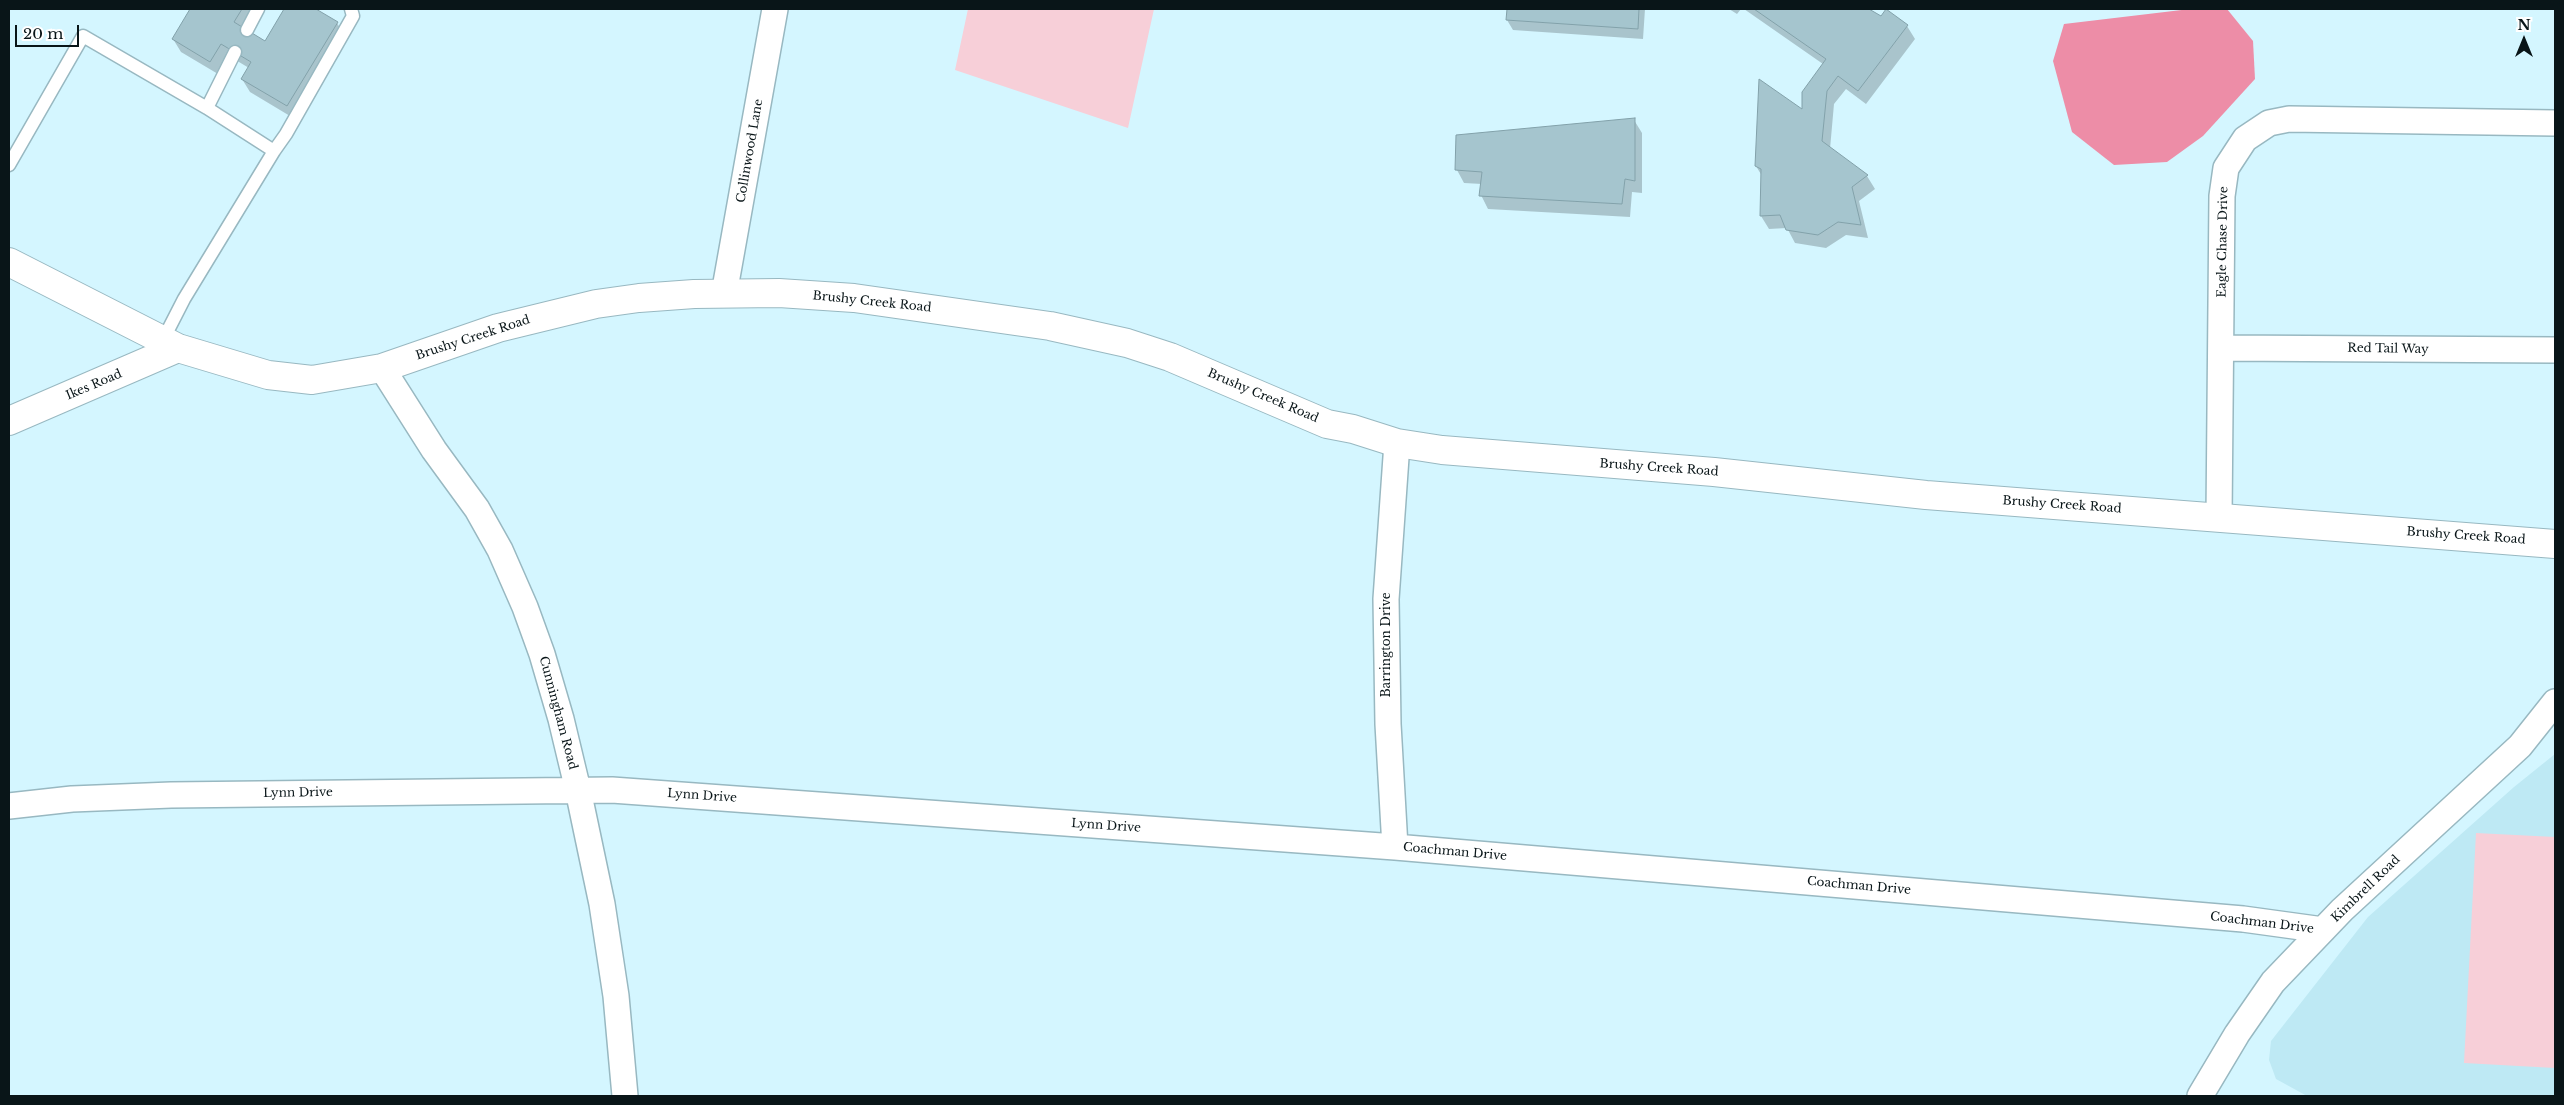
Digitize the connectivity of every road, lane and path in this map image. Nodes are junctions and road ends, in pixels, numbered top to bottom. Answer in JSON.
{"nodes":[{"id":1,"x":258,"y":9,"type":"edge"},
{"id":2,"x":351,"y":9,"type":"edge"},
{"id":3,"x":775,"y":9,"type":"edge"},
{"id":4,"x":247,"y":30,"type":"dead end"},
{"id":5,"x":235,"y":52,"type":"dead end"},
{"id":6,"x":207,"y":108,"type":"junction"},
{"id":7,"x":2555,"y":123,"type":"edge"},
{"id":8,"x":274,"y":151,"type":"junction"},
{"id":9,"x":9,"y":165,"type":"edge"},
{"id":10,"x":9,"y":262,"type":"edge"},
{"id":11,"x":724,"y":294,"type":"junction"},
{"id":12,"x":171,"y":344,"type":"junction"},
{"id":13,"x":2222,"y":348,"type":"junction"},
{"id":14,"x":2555,"y":350,"type":"edge"},
{"id":15,"x":382,"y":368,"type":"junction"},
{"id":16,"x":9,"y":421,"type":"edge"},
{"id":17,"x":1397,"y":443,"type":"junction"},
{"id":18,"x":2219,"y":517,"type":"junction"},
{"id":19,"x":2555,"y":544,"type":"edge"},
{"id":20,"x":2555,"y":702,"type":"edge"},
{"id":21,"x":578,"y":790,"type":"junction"},
{"id":22,"x":9,"y":806,"type":"edge"},
{"id":23,"x":1395,"y":847,"type":"junction"},
{"id":24,"x":2323,"y":930,"type":"junction"},
{"id":25,"x":625,"y":1096,"type":"edge"},
{"id":26,"x":2200,"y":1096,"type":"edge"}],
"edges":[{"from":1,"to":4,"type":"lane"},
{"from":2,"to":8,"type":"lane"},
{"from":3,"to":11,"type":"street","name":"Collinwood Lane"},
{"from":5,"to":6,"type":"lane"},
{"from":6,"to":8,"type":"lane"},
{"from":6,"to":9,"type":"lane"},
{"from":7,"to":13,"type":"street","name":"Eagle Chase Drive"},
{"from":8,"to":12,"type":"lane"},
{"from":10,"to":12,"type":"street","name":"Brushy Creek Road"},
{"from":11,"to":15,"type":"street","name":"Brushy Creek Road"},
{"from":11,"to":17,"type":"street","name":"Brushy Creek Road"},
{"from":12,"to":15,"type":"street","name":"Brushy Creek Road"},
{"from":12,"to":16,"type":"street","name":"Ikes Road"},
{"from":13,"to":14,"type":"street","name":"Red Tail Way"},
{"from":13,"to":18,"type":"street","name":"Eagle Chase Drive"},
{"from":15,"to":21,"type":"street","name":"Cunningham Road"},
{"from":17,"to":18,"type":"street","name":"Brushy Creek Road"},
{"from":17,"to":23,"type":"street","name":"Barrington Drive"},
{"from":18,"to":19,"type":"street","name":"Brushy Creek Road"},
{"from":20,"to":24,"type":"street","name":"Kimbrell Road"},
{"from":21,"to":22,"type":"street","name":"Lynn Drive"},
{"from":21,"to":23,"type":"street","name":"Lynn Drive"},
{"from":21,"to":25,"type":"street","name":"Cunningham Road"},
{"from":23,"to":24,"type":"street","name":"Coachman Drive"},
{"from":24,"to":26,"type":"street","name":"Kimbrell Road"}]}
